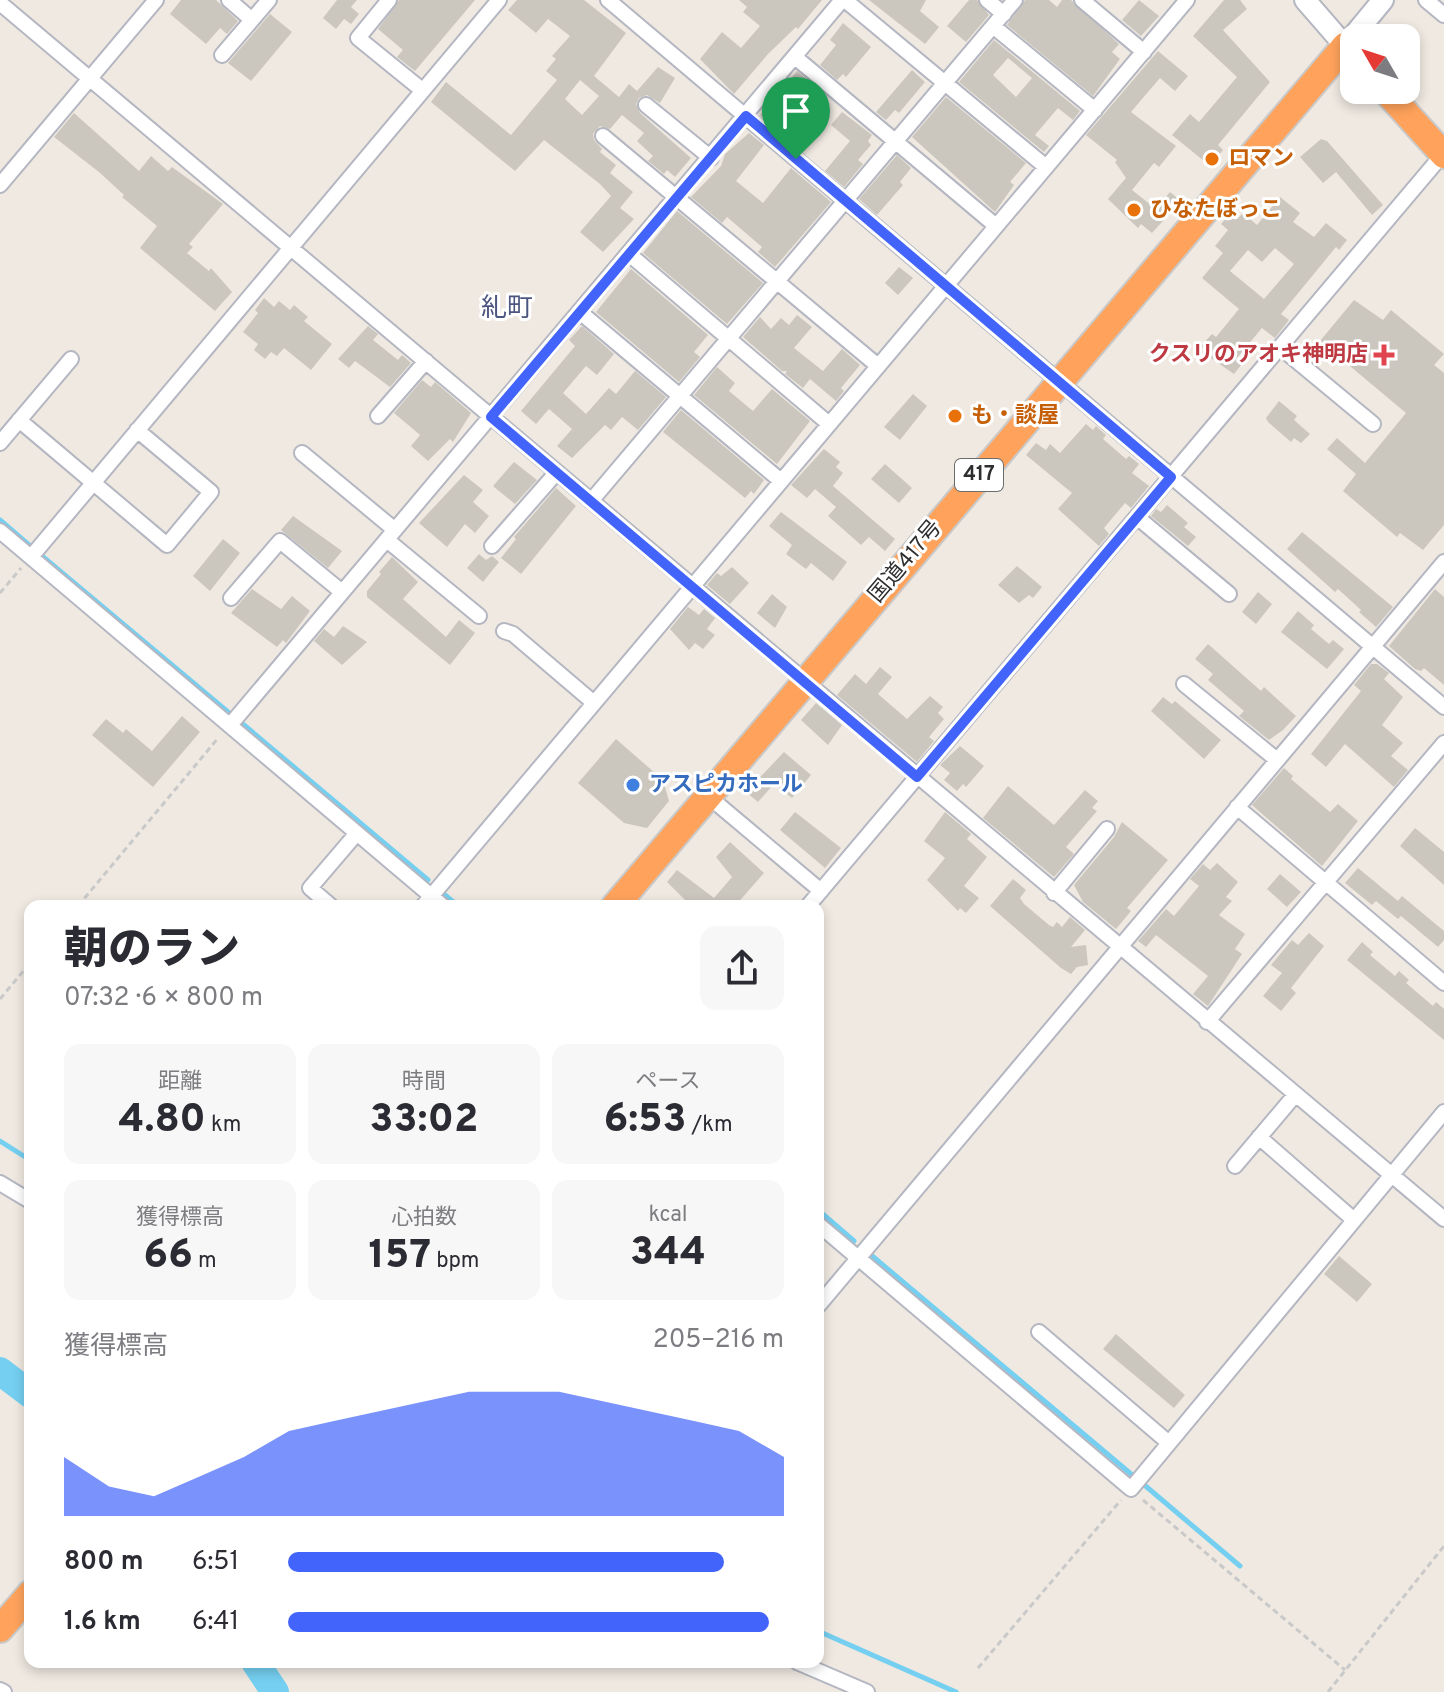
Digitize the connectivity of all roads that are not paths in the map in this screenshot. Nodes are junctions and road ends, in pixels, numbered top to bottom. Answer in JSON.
{"nodes":[{"id":1,"x":156,"y":0,"type":"edge"},
{"id":2,"x":229,"y":0,"type":"edge"},
{"id":3,"x":269,"y":0,"type":"edge"},
{"id":4,"x":389,"y":0,"type":"edge"},
{"id":5,"x":499,"y":0,"type":"edge"},
{"id":6,"x":608,"y":0,"type":"edge"},
{"id":7,"x":844,"y":0,"type":"edge"},
{"id":8,"x":987,"y":0,"type":"edge"},
{"id":9,"x":1015,"y":0,"type":"edge"},
{"id":10,"x":1082,"y":0,"type":"edge"},
{"id":11,"x":1187,"y":0,"type":"edge"},
{"id":12,"x":1305,"y":0,"type":"edge"},
{"id":13,"x":1383,"y":0,"type":"edge"},
{"id":14,"x":1426,"y":0,"type":"edge"},
{"id":15,"x":0,"y":3,"type":"edge"},
{"id":16,"x":1004,"y":14,"type":"junction"},
{"id":17,"x":1444,"y":15,"type":"edge"},
{"id":18,"x":252,"y":20,"type":"junction"},
{"id":19,"x":1367,"y":24,"type":"edge"},
{"id":20,"x":993,"y":26,"type":"junction"},
{"id":21,"x":1340,"y":41,"type":"edge"},
{"id":22,"x":1144,"y":52,"type":"junction"},
{"id":23,"x":222,"y":55,"type":"dead end"},
{"id":24,"x":795,"y":57,"type":"junction"},
{"id":25,"x":1340,"y":61,"type":"edge"},
{"id":26,"x":89,"y":79,"type":"junction"},
{"id":27,"x":945,"y":83,"type":"junction"},
{"id":28,"x":422,"y":90,"type":"junction"},
{"id":29,"x":1398,"y":104,"type":"edge"},
{"id":30,"x":646,"y":105,"type":"dead end"},
{"id":31,"x":1095,"y":110,"type":"junction"},
{"id":32,"x":746,"y":116,"type":"junction"},
{"id":33,"x":603,"y":136,"type":"dead end"},
{"id":34,"x":896,"y":142,"type":"junction"},
{"id":35,"x":1443,"y":154,"type":"edge"},
{"id":36,"x":711,"y":158,"type":"junction"},
{"id":37,"x":1046,"y":167,"type":"junction"},
{"id":38,"x":0,"y":185,"type":"edge"},
{"id":39,"x":677,"y":198,"type":"junction"},
{"id":40,"x":847,"y":201,"type":"junction"},
{"id":41,"x":996,"y":226,"type":"junction"},
{"id":42,"x":290,"y":248,"type":"junction"},
{"id":43,"x":629,"y":254,"type":"junction"},
{"id":44,"x":777,"y":282,"type":"junction"},
{"id":45,"x":946,"y":285,"type":"junction"},
{"id":46,"x":580,"y":312,"type":"junction"},
{"id":47,"x":729,"y":339,"type":"junction"},
{"id":48,"x":1280,"y":347,"type":"junction"},
{"id":49,"x":71,"y":359,"type":"dead end"},
{"id":50,"x":426,"y":361,"type":"junction"},
{"id":51,"x":878,"y":366,"type":"junction"},
{"id":52,"x":1059,"y":380,"type":"junction"},
{"id":53,"x":680,"y":397,"type":"junction"},
{"id":54,"x":378,"y":416,"type":"dead end"},
{"id":55,"x":491,"y":417,"type":"junction"},
{"id":56,"x":19,"y":420,"type":"junction"},
{"id":57,"x":829,"y":424,"type":"junction"},
{"id":58,"x":1373,"y":424,"type":"dead end"},
{"id":59,"x":137,"y":430,"type":"junction"},
{"id":60,"x":0,"y":443,"type":"edge"},
{"id":61,"x":302,"y":453,"type":"dead end"},
{"id":62,"x":557,"y":472,"type":"junction"},
{"id":63,"x":1171,"y":477,"type":"junction"},
{"id":64,"x":781,"y":481,"type":"junction"},
{"id":65,"x":93,"y":483,"type":"junction"},
{"id":66,"x":591,"y":501,"type":"junction"},
{"id":67,"x":1137,"y":517,"type":"junction"},
{"id":68,"x":0,"y":531,"type":"edge"},
{"id":69,"x":391,"y":535,"type":"junction"},
{"id":70,"x":492,"y":546,"type":"dead end"},
{"id":71,"x":31,"y":557,"type":"junction"},
{"id":72,"x":1444,"y":562,"type":"edge"},
{"id":73,"x":693,"y":585,"type":"junction"},
{"id":74,"x":342,"y":592,"type":"junction"},
{"id":75,"x":1229,"y":594,"type":"dead end"},
{"id":76,"x":231,"y":598,"type":"dead end"},
{"id":77,"x":479,"y":616,"type":"dead end"},
{"id":78,"x":504,"y":631,"type":"dead end"},
{"id":79,"x":1372,"y":647,"type":"junction"},
{"id":80,"x":806,"y":681,"type":"junction"},
{"id":81,"x":1184,"y":684,"type":"dead end"},
{"id":82,"x":594,"y":703,"type":"junction"},
{"id":83,"x":1444,"y":707,"type":"edge"},
{"id":84,"x":231,"y":724,"type":"junction"},
{"id":85,"x":1444,"y":743,"type":"edge"},
{"id":86,"x":1277,"y":760,"type":"junction"},
{"id":87,"x":917,"y":777,"type":"junction"},
{"id":88,"x":708,"y":796,"type":"junction"},
{"id":89,"x":1237,"y":807,"type":"junction"},
{"id":90,"x":1107,"y":829,"type":"dead end"},
{"id":91,"x":357,"y":833,"type":"junction"},
{"id":92,"x":1326,"y":883,"type":"junction"},
{"id":93,"x":821,"y":891,"type":"junction"},
{"id":94,"x":1054,"y":893,"type":"junction"},
{"id":95,"x":324,"y":900,"type":"edge"},
{"id":96,"x":429,"y":900,"type":"edge"},
{"id":97,"x":434,"y":900,"type":"edge"},
{"id":98,"x":620,"y":900,"type":"edge"},
{"id":99,"x":813,"y":900,"type":"edge"},
{"id":100,"x":1118,"y":947,"type":"junction"},
{"id":101,"x":1444,"y":983,"type":"edge"},
{"id":102,"x":1207,"y":1022,"type":"junction"},
{"id":103,"x":1295,"y":1095,"type":"junction"},
{"id":104,"x":1444,"y":1112,"type":"edge"},
{"id":105,"x":1259,"y":1137,"type":"junction"},
{"id":106,"x":1235,"y":1166,"type":"dead end"},
{"id":107,"x":1390,"y":1175,"type":"junction"},
{"id":108,"x":0,"y":1183,"type":"edge"},
{"id":109,"x":24,"y":1197,"type":"edge"},
{"id":110,"x":1444,"y":1219,"type":"edge"},
{"id":111,"x":1354,"y":1220,"type":"junction"},
{"id":112,"x":824,"y":1229,"type":"edge"},
{"id":113,"x":859,"y":1258,"type":"junction"},
{"id":114,"x":824,"y":1299,"type":"edge"},
{"id":115,"x":1039,"y":1332,"type":"dead end"},
{"id":116,"x":1169,"y":1443,"type":"junction"},
{"id":117,"x":24,"y":1601,"type":"edge"},
{"id":118,"x":0,"y":1629,"type":"edge"},
{"id":119,"x":811,"y":1668,"type":"edge"},
{"id":120,"x":867,"y":1692,"type":"edge"}],
"edges":[{"from":1,"to":26,"type":"street"},
{"from":2,"to":18,"type":"street"},
{"from":3,"to":18,"type":"street"},
{"from":4,"to":28,"type":"street"},
{"from":5,"to":28,"type":"street"},
{"from":6,"to":32,"type":"street"},
{"from":7,"to":24,"type":"street"},
{"from":7,"to":27,"type":"street"},
{"from":8,"to":16,"type":"street"},
{"from":9,"to":16,"type":"street"},
{"from":10,"to":22,"type":"street"},
{"from":11,"to":22,"type":"street"},
{"from":12,"to":21,"type":"main road"},
{"from":13,"to":19,"type":"main road"},
{"from":14,"to":17,"type":"street"},
{"from":15,"to":26,"type":"street"},
{"from":16,"to":20,"type":"street"},
{"from":18,"to":23,"type":"street"},
{"from":20,"to":27,"type":"street"},
{"from":20,"to":31,"type":"street"},
{"from":22,"to":31,"type":"street"},
{"from":24,"to":32,"type":"street"},
{"from":24,"to":34,"type":"street"},
{"from":25,"to":52,"type":"highway","name":"国道417号","number":"417"},
{"from":26,"to":38,"type":"street"},
{"from":26,"to":42,"type":"street"},
{"from":27,"to":34,"type":"street"},
{"from":27,"to":37,"type":"street"},
{"from":28,"to":42,"type":"street"},
{"from":29,"to":35,"type":"highway"},
{"from":30,"to":36,"type":"street"},
{"from":31,"to":37,"type":"street"},
{"from":32,"to":36,"type":"street"},
{"from":32,"to":40,"type":"street"},
{"from":33,"to":39,"type":"street"},
{"from":34,"to":40,"type":"street"},
{"from":34,"to":41,"type":"street"},
{"from":35,"to":48,"type":"street"},
{"from":36,"to":39,"type":"street"},
{"from":37,"to":41,"type":"street"},
{"from":39,"to":43,"type":"street"},
{"from":39,"to":44,"type":"street"},
{"from":40,"to":44,"type":"street"},
{"from":40,"to":45,"type":"street"},
{"from":41,"to":45,"type":"street"},
{"from":42,"to":50,"type":"street"},
{"from":42,"to":59,"type":"street"},
{"from":43,"to":46,"type":"street"},
{"from":43,"to":47,"type":"street"},
{"from":44,"to":47,"type":"street"},
{"from":44,"to":51,"type":"street"},
{"from":45,"to":51,"type":"street"},
{"from":45,"to":52,"type":"street"},
{"from":46,"to":53,"type":"street"},
{"from":46,"to":55,"type":"street"},
{"from":47,"to":53,"type":"street"},
{"from":47,"to":57,"type":"street"},
{"from":48,"to":58,"type":"street"},
{"from":48,"to":63,"type":"street"},
{"from":49,"to":56,"type":"street"},
{"from":50,"to":54,"type":"street"},
{"from":50,"to":55,"type":"street"},
{"from":51,"to":57,"type":"street"},
{"from":52,"to":63,"type":"street"},
{"from":52,"to":80,"type":"highway","name":"国道417号","number":"417"},
{"from":53,"to":64,"type":"street"},
{"from":53,"to":66,"type":"street"},
{"from":55,"to":62,"type":"street"},
{"from":55,"to":69,"type":"street"},
{"from":56,"to":60,"type":"street"},
{"from":56,"to":65,"type":"street"},
{"from":57,"to":64,"type":"street"},
{"from":59,"to":65,"type":"street"},
{"from":59,"to":65,"type":"street"},
{"from":61,"to":69,"type":"street"},
{"from":62,"to":66,"type":"street"},
{"from":62,"to":70,"type":"street"},
{"from":63,"to":67,"type":"street"},
{"from":63,"to":79,"type":"street"},
{"from":64,"to":73,"type":"street"},
{"from":65,"to":71,"type":"street"},
{"from":66,"to":73,"type":"street"},
{"from":67,"to":75,"type":"street"},
{"from":67,"to":87,"type":"street"},
{"from":68,"to":71,"type":"street"},
{"from":69,"to":74,"type":"street"},
{"from":69,"to":77,"type":"street"},
{"from":71,"to":84,"type":"street"},
{"from":72,"to":79,"type":"street"},
{"from":73,"to":80,"type":"street"},
{"from":73,"to":82,"type":"street"},
{"from":74,"to":76,"type":"street"},
{"from":74,"to":84,"type":"street"},
{"from":78,"to":82,"type":"street"},
{"from":79,"to":83,"type":"street"},
{"from":79,"to":86,"type":"street"},
{"from":80,"to":87,"type":"street"},
{"from":80,"to":88,"type":"highway","name":"国道417号","number":"417"},
{"from":81,"to":86,"type":"street"},
{"from":82,"to":97,"type":"street"},
{"from":84,"to":91,"type":"street"},
{"from":85,"to":92,"type":"street"},
{"from":86,"to":89,"type":"street"},
{"from":87,"to":93,"type":"street"},
{"from":87,"to":94,"type":"street"},
{"from":88,"to":93,"type":"street"},
{"from":88,"to":98,"type":"highway","name":"国道417号","number":"417"},
{"from":89,"to":92,"type":"street"},
{"from":89,"to":100,"type":"street"},
{"from":90,"to":94,"type":"street"},
{"from":91,"to":95,"type":"street"},
{"from":91,"to":96,"type":"street"},
{"from":92,"to":101,"type":"street"},
{"from":92,"to":102,"type":"street"},
{"from":93,"to":99,"type":"street"},
{"from":94,"to":100,"type":"street"},
{"from":100,"to":102,"type":"street"},
{"from":100,"to":113,"type":"street"},
{"from":102,"to":103,"type":"street"},
{"from":103,"to":105,"type":"street"},
{"from":103,"to":107,"type":"street"},
{"from":104,"to":107,"type":"street"},
{"from":105,"to":106,"type":"street"},
{"from":105,"to":111,"type":"street"},
{"from":107,"to":110,"type":"street"},
{"from":107,"to":111,"type":"street"},
{"from":108,"to":109,"type":"street"},
{"from":111,"to":116,"type":"street"},
{"from":112,"to":113,"type":"street"},
{"from":113,"to":114,"type":"street"},
{"from":113,"to":116,"type":"street"},
{"from":115,"to":116,"type":"street"},
{"from":117,"to":118,"type":"highway"},
{"from":119,"to":120,"type":"street"}]}
